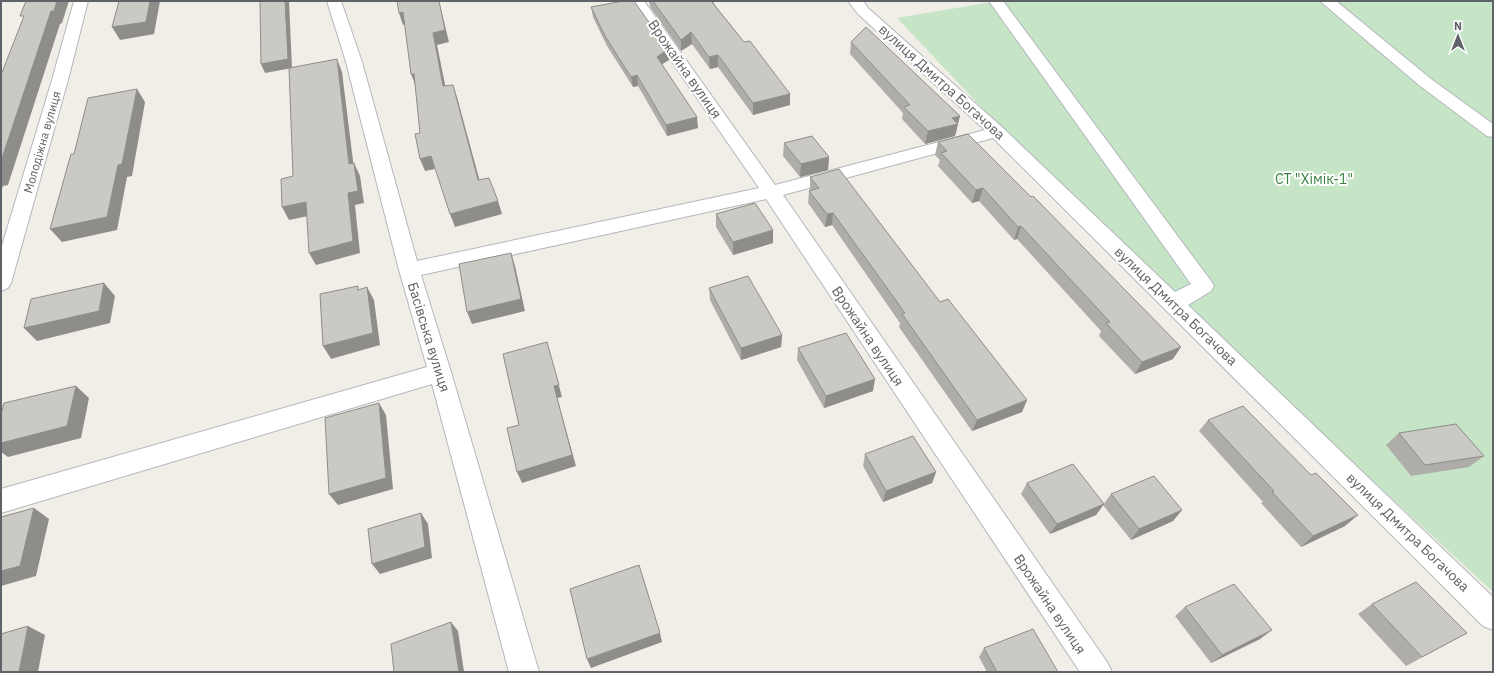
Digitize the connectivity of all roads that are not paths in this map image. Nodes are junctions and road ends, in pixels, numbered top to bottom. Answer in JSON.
{"nodes":[{"id":1,"x":81,"y":1,"type":"edge"},
{"id":2,"x":334,"y":1,"type":"edge"},
{"id":3,"x":637,"y":1,"type":"edge"},
{"id":4,"x":855,"y":1,"type":"edge"},
{"id":5,"x":996,"y":1,"type":"edge"},
{"id":6,"x":1327,"y":1,"type":"edge"},
{"id":7,"x":997,"y":132,"type":"junction"},
{"id":8,"x":1493,"y":132,"type":"edge"},
{"id":9,"x":771,"y":192,"type":"junction"},
{"id":10,"x":409,"y":270,"type":"junction"},
{"id":11,"x":1,"y":283,"type":"edge"},
{"id":12,"x":1173,"y":304,"type":"junction"},
{"id":13,"x":440,"y":372,"type":"junction"},
{"id":14,"x":1,"y":501,"type":"edge"},
{"id":15,"x":1493,"y":616,"type":"edge"},
{"id":16,"x":524,"y":672,"type":"edge"},
{"id":17,"x":1097,"y":672,"type":"edge"}],
"edges":[{"from":1,"to":11,"type":"street","name":"Молодіжна вулиця"},
{"from":2,"to":10,"type":"street","name":"Басівська вулиця"},
{"from":3,"to":9,"type":"street","name":"Врожайна вулиця"},
{"from":4,"to":7,"type":"street","name":"вулиця Дмитра Богачова"},
{"from":5,"to":12,"type":"street"},
{"from":6,"to":8,"type":"street"},
{"from":7,"to":9,"type":"street"},
{"from":7,"to":12,"type":"street","name":"вулиця Дмитра Богачова"},
{"from":9,"to":10,"type":"street"},
{"from":9,"to":17,"type":"street","name":"Врожайна вулиця"},
{"from":10,"to":13,"type":"street","name":"Басівська вулиця"},
{"from":12,"to":15,"type":"street","name":"вулиця Дмитра Богачова"},
{"from":13,"to":14,"type":"street"},
{"from":13,"to":16,"type":"street","name":"Басівська вулиця"}]}
